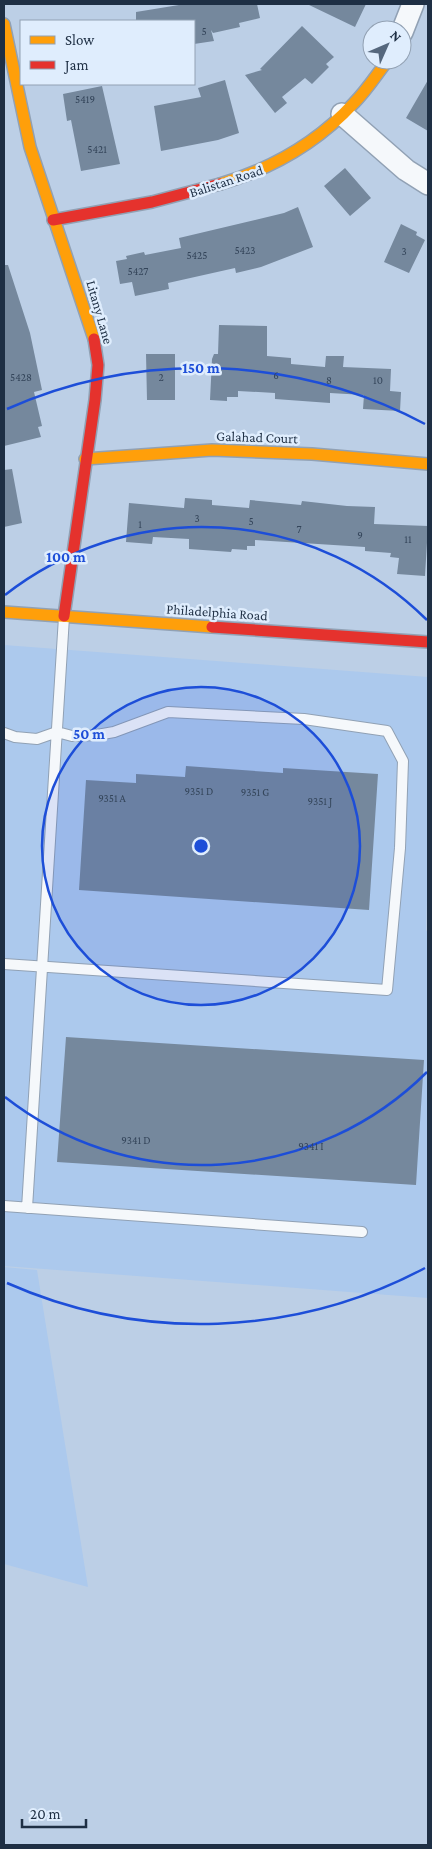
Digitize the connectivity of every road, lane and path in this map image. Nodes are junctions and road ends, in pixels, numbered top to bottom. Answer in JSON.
{"nodes":[{"id":1,"x":413,"y":4,"type":"edge"},
{"id":2,"x":407,"y":20,"type":"edge"},
{"id":3,"x":4,"y":24,"type":"edge"},
{"id":4,"x":381,"y":70,"type":"edge"},
{"id":5,"x":342,"y":114,"type":"junction"},
{"id":6,"x":428,"y":184,"type":"edge"},
{"id":7,"x":53,"y":220,"type":"junction"},
{"id":8,"x":85,"y":459,"type":"junction"},
{"id":9,"x":428,"y":464,"type":"edge"},
{"id":10,"x":4,"y":612,"type":"edge"},
{"id":11,"x":64,"y":616,"type":"junction"},
{"id":12,"x":428,"y":642,"type":"edge"},
{"id":13,"x":57,"y":732,"type":"junction"},
{"id":14,"x":4,"y":733,"type":"edge"},
{"id":15,"x":4,"y":964,"type":"edge"},
{"id":16,"x":41,"y":968,"type":"junction"},
{"id":17,"x":4,"y":1206,"type":"edge"},
{"id":18,"x":27,"y":1208,"type":"junction"},
{"id":19,"x":362,"y":1232,"type":"dead end"}],
"edges":[{"from":1,"to":2,"type":"street"},
{"from":3,"to":7,"type":"street","name":"Litany Lane"},
{"from":4,"to":5,"type":"street","name":"Balistan Road"},
{"from":5,"to":6,"type":"street"},
{"from":5,"to":7,"type":"street","name":"Balistan Road"},
{"from":7,"to":8,"type":"street","name":"Litany Lane"},
{"from":8,"to":9,"type":"street","name":"Galahad Court"},
{"from":8,"to":11,"type":"street","name":"Litany Lane"},
{"from":10,"to":11,"type":"street","name":"Philadelphia Road"},
{"from":11,"to":12,"type":"street","name":"Philadelphia Road"},
{"from":11,"to":13,"type":"lane"},
{"from":13,"to":14,"type":"lane"},
{"from":13,"to":16,"type":"lane"},
{"from":13,"to":16,"type":"lane"},
{"from":15,"to":16,"type":"lane"},
{"from":16,"to":18,"type":"lane"},
{"from":17,"to":18,"type":"lane"},
{"from":18,"to":19,"type":"lane"}]}
